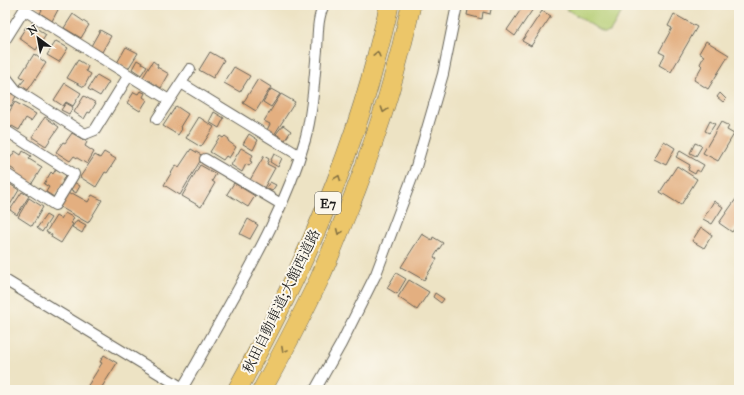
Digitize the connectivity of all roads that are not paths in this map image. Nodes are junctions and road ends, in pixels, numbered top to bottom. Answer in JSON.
{"nodes":[{"id":1,"x":324,"y":5,"type":"edge"},
{"id":2,"x":389,"y":5,"type":"edge"},
{"id":3,"x":411,"y":5,"type":"edge"},
{"id":4,"x":457,"y":5,"type":"edge"},
{"id":5,"x":26,"y":7,"type":"edge"},
{"id":6,"x":5,"y":40,"type":"edge"},
{"id":7,"x":190,"y":69,"type":"dead end"},
{"id":8,"x":129,"y":75,"type":"junction"},
{"id":9,"x":5,"y":76,"type":"edge"},
{"id":10,"x":181,"y":83,"type":"junction"},
{"id":11,"x":169,"y":100,"type":"junction"},
{"id":12,"x":157,"y":119,"type":"dead end"},
{"id":13,"x":5,"y":130,"type":"edge"},
{"id":14,"x":300,"y":156,"type":"junction"},
{"id":15,"x":205,"y":159,"type":"dead end"},
{"id":16,"x":5,"y":173,"type":"edge"},
{"id":17,"x":281,"y":204,"type":"junction"},
{"id":18,"x":5,"y":280,"type":"edge"},
{"id":19,"x":183,"y":389,"type":"edge"},
{"id":20,"x":237,"y":390,"type":"edge"},
{"id":21,"x":262,"y":390,"type":"edge"},
{"id":22,"x":315,"y":390,"type":"edge"}],
"edges":[{"from":1,"to":14,"type":"street"},
{"from":20,"to":2,"type":"highway","name":"秋田自動車道;大館西道路","number":"E7","one_way":true},
{"from":3,"to":21,"type":"highway","name":"秋田自動車道;大館西道路","number":"E7","one_way":true},
{"from":4,"to":22,"type":"street"},
{"from":5,"to":6,"type":"street"},
{"from":5,"to":8,"type":"street"},
{"from":7,"to":10,"type":"street"},
{"from":8,"to":9,"type":"street"},
{"from":8,"to":11,"type":"street"},
{"from":10,"to":11,"type":"street"},
{"from":10,"to":14,"type":"street"},
{"from":11,"to":12,"type":"street"},
{"from":13,"to":16,"type":"street"},
{"from":14,"to":17,"type":"street"},
{"from":15,"to":17,"type":"street"},
{"from":17,"to":19,"type":"street"},
{"from":18,"to":19,"type":"street"}]}
